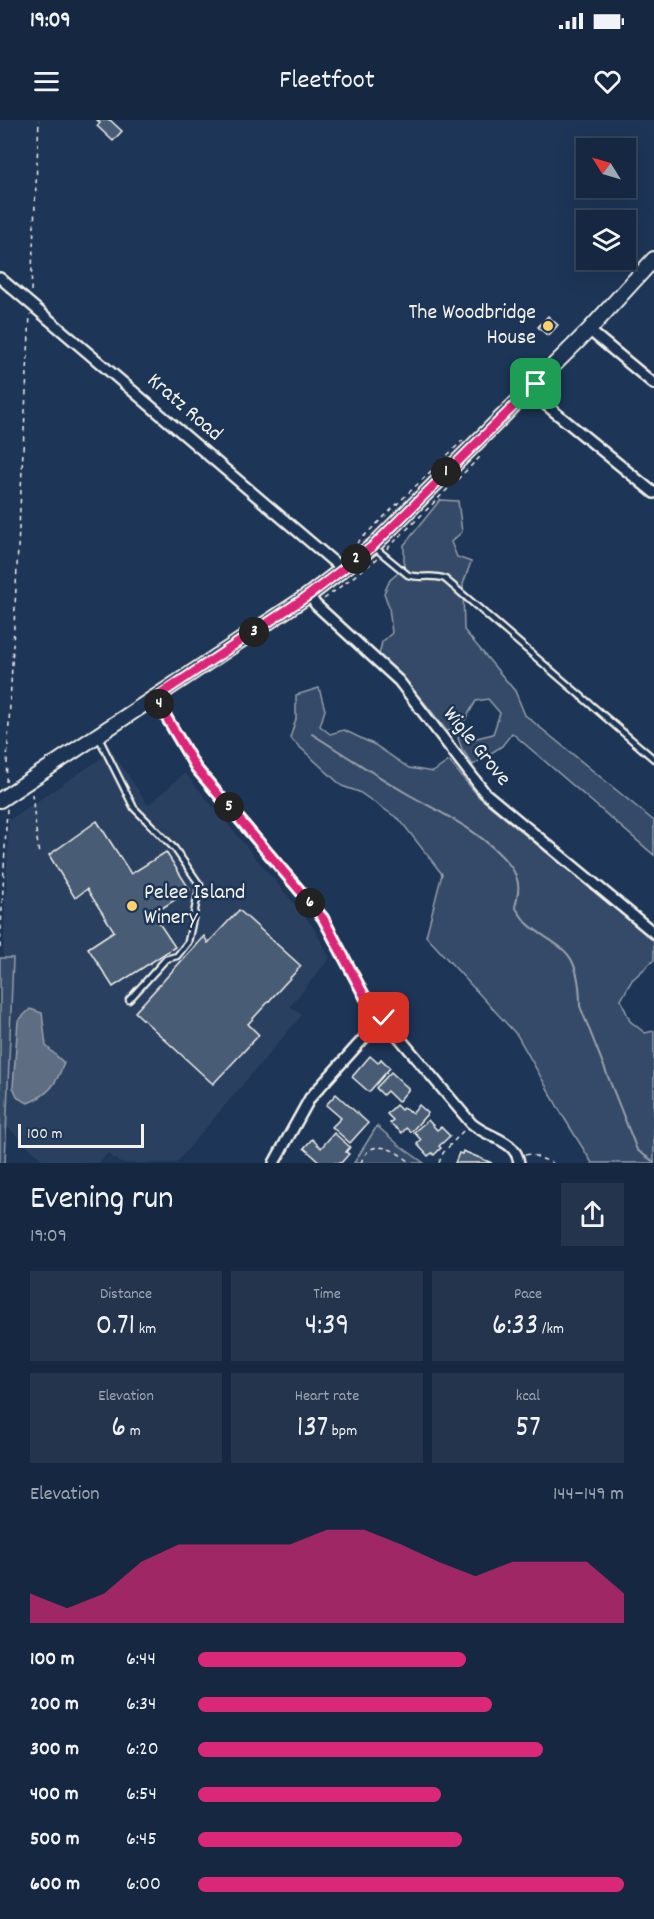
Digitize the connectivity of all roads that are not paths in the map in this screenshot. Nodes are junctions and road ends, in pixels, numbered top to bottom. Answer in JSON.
{"nodes":[{"id":1,"x":654,"y":259,"type":"edge"},
{"id":2,"x":0,"y":278,"type":"edge"},
{"id":3,"x":589,"y":330,"type":"junction"},
{"id":4,"x":654,"y":384,"type":"edge"},
{"id":5,"x":530,"y":391,"type":"junction"},
{"id":6,"x":654,"y":493,"type":"edge"},
{"id":7,"x":373,"y":546,"type":"junction"},
{"id":8,"x":342,"y":570,"type":"junction"},
{"id":9,"x":309,"y":595,"type":"junction"},
{"id":10,"x":155,"y":698,"type":"junction"},
{"id":11,"x":97,"y":735,"type":"junction"},
{"id":12,"x":654,"y":759,"type":"edge"},
{"id":13,"x":3,"y":798,"type":"edge"},
{"id":14,"x":654,"y":933,"type":"edge"},
{"id":15,"x":129,"y":1000,"type":"dead end"},
{"id":16,"x":384,"y":1018,"type":"junction"},
{"id":17,"x":519,"y":1160,"type":"edge"},
{"id":18,"x":274,"y":1163,"type":"edge"}],
"edges":[{"from":1,"to":3,"type":"main road"},
{"from":2,"to":8,"type":"street","name":"Kratz Road"},
{"from":3,"to":4,"type":"street"},
{"from":3,"to":5,"type":"main road"},
{"from":5,"to":6,"type":"street"},
{"from":5,"to":7,"type":"main road"},
{"from":7,"to":8,"type":"main road"},
{"from":7,"to":12,"type":"lane"},
{"from":8,"to":9,"type":"main road"},
{"from":9,"to":10,"type":"main road"},
{"from":9,"to":14,"type":"street","name":"Wigle Grove"},
{"from":10,"to":11,"type":"main road"},
{"from":10,"to":16,"type":"street"},
{"from":11,"to":13,"type":"main road"},
{"from":11,"to":15,"type":"lane"},
{"from":16,"to":17,"type":"street"},
{"from":16,"to":18,"type":"street"}]}
